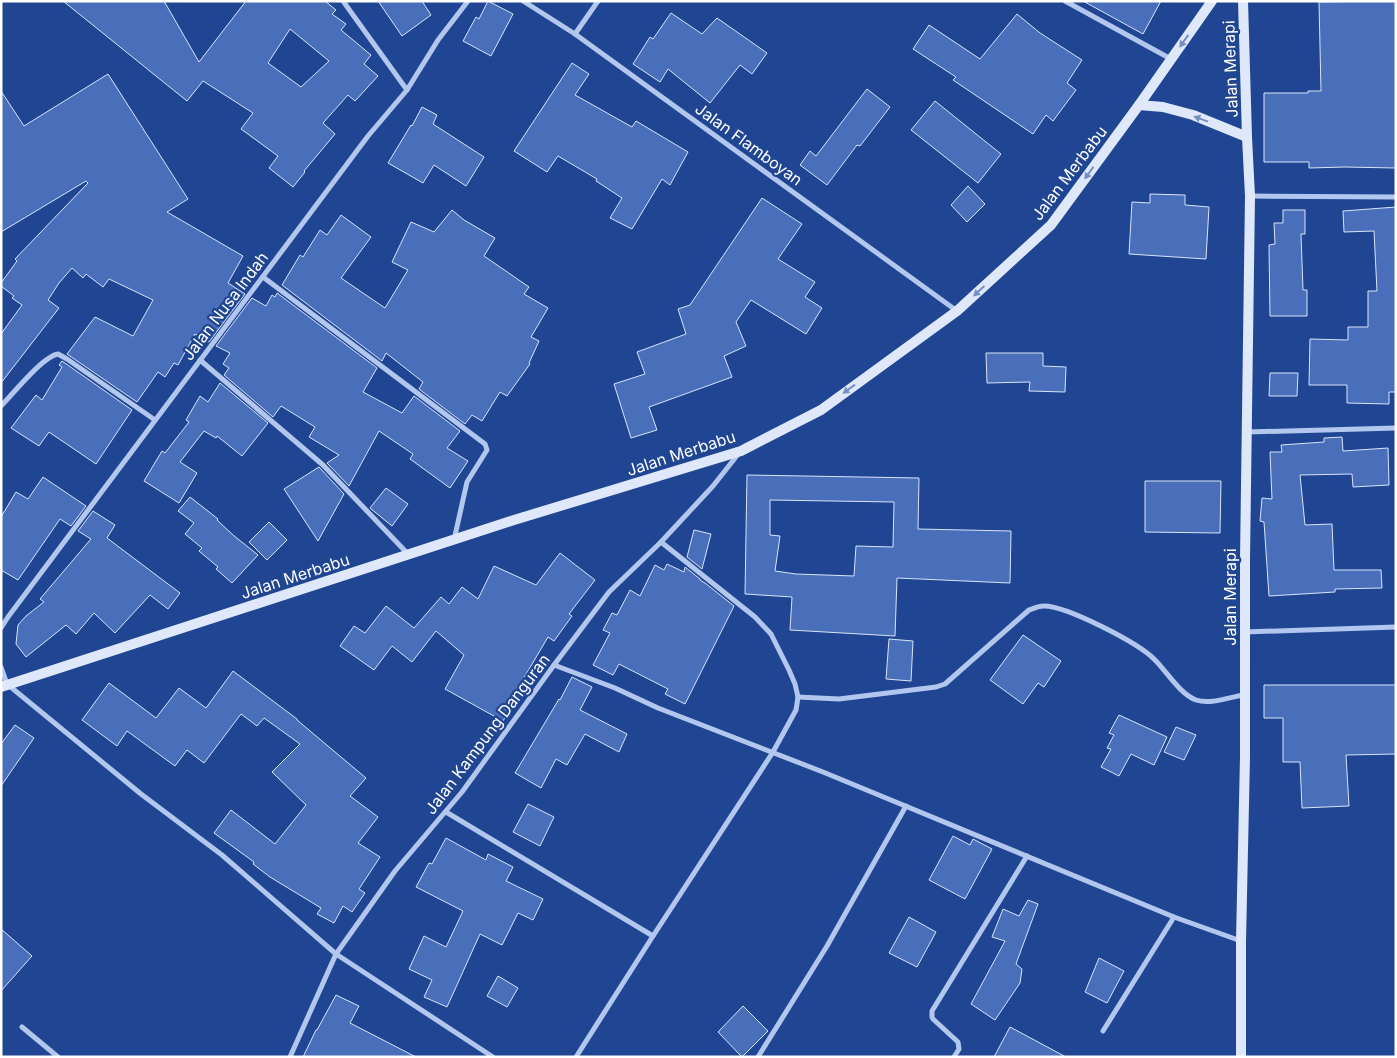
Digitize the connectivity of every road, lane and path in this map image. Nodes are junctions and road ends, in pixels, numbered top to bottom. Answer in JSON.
{"nodes":[{"id":1,"x":343,"y":1,"type":"edge"},
{"id":2,"x":468,"y":1,"type":"edge"},
{"id":3,"x":523,"y":1,"type":"edge"},
{"id":4,"x":598,"y":1,"type":"edge"},
{"id":5,"x":1065,"y":1,"type":"edge"},
{"id":6,"x":1212,"y":1,"type":"edge"},
{"id":7,"x":1243,"y":1,"type":"edge"},
{"id":8,"x":575,"y":34,"type":"junction"},
{"id":9,"x":1171,"y":60,"type":"junction"},
{"id":10,"x":407,"y":90,"type":"junction"},
{"id":11,"x":1139,"y":105,"type":"junction"},
{"id":12,"x":1247,"y":137,"type":"junction"},
{"id":13,"x":1250,"y":196,"type":"junction"},
{"id":14,"x":1396,"y":197,"type":"edge"},
{"id":15,"x":263,"y":277,"type":"junction"},
{"id":16,"x":958,"y":311,"type":"junction"},
{"id":17,"x":200,"y":360,"type":"junction"},
{"id":18,"x":1,"y":406,"type":"edge"},
{"id":19,"x":155,"y":420,"type":"junction"},
{"id":20,"x":1396,"y":428,"type":"edge"},
{"id":21,"x":1246,"y":432,"type":"junction"},
{"id":22,"x":741,"y":450,"type":"junction"},
{"id":23,"x":454,"y":540,"type":"junction"},
{"id":24,"x":661,"y":542,"type":"junction"},
{"id":25,"x":409,"y":554,"type":"junction"},
{"id":26,"x":1396,"y":627,"type":"edge"},
{"id":27,"x":1,"y":628,"type":"edge"},
{"id":28,"x":1245,"y":632,"type":"junction"},
{"id":29,"x":554,"y":665,"type":"junction"},
{"id":30,"x":1,"y":666,"type":"edge"},
{"id":31,"x":4,"y":686,"type":"edge"},
{"id":32,"x":1245,"y":695,"type":"junction"},
{"id":33,"x":798,"y":697,"type":"junction"},
{"id":34,"x":773,"y":752,"type":"junction"},
{"id":35,"x":906,"y":806,"type":"junction"},
{"id":36,"x":446,"y":812,"type":"junction"},
{"id":37,"x":1027,"y":856,"type":"junction"},
{"id":38,"x":1174,"y":917,"type":"junction"},
{"id":39,"x":653,"y":936,"type":"junction"},
{"id":40,"x":1241,"y":941,"type":"junction"},
{"id":41,"x":336,"y":954,"type":"junction"},
{"id":42,"x":22,"y":1027,"type":"dead end"},
{"id":43,"x":1103,"y":1031,"type":"dead end"},
{"id":44,"x":58,"y":1057,"type":"edge"},
{"id":45,"x":290,"y":1057,"type":"edge"},
{"id":46,"x":492,"y":1057,"type":"edge"},
{"id":47,"x":576,"y":1057,"type":"edge"},
{"id":48,"x":758,"y":1057,"type":"edge"},
{"id":49,"x":954,"y":1057,"type":"edge"},
{"id":50,"x":1241,"y":1057,"type":"edge"}],
"edges":[{"from":1,"to":10,"type":"street"},
{"from":2,"to":10,"type":"street"},
{"from":3,"to":8,"type":"street","name":"Jalan Flamboyan"},
{"from":4,"to":8,"type":"street"},
{"from":5,"to":9,"type":"street"},
{"from":6,"to":9,"type":"main road","name":"Jalan Merbabu","one_way":true},
{"from":7,"to":12,"type":"main road","name":"Jalan Merapi"},
{"from":8,"to":16,"type":"street","name":"Jalan Flamboyan"},
{"from":9,"to":11,"type":"main road","name":"Jalan Merbabu"},
{"from":10,"to":15,"type":"street","name":"Jalan Nusa Indah"},
{"from":12,"to":11,"type":"main road","name":"Jalan Merapi","one_way":true},
{"from":11,"to":16,"type":"main road","name":"Jalan Merbabu","one_way":true},
{"from":12,"to":13,"type":"main road","name":"Jalan Merapi"},
{"from":13,"to":14,"type":"street"},
{"from":13,"to":21,"type":"main road","name":"Jalan Merapi"},
{"from":15,"to":17,"type":"street","name":"Jalan Nusa Indah"},
{"from":15,"to":23,"type":"street"},
{"from":16,"to":22,"type":"main road","name":"Jalan Merbabu","one_way":true},
{"from":17,"to":19,"type":"street","name":"Jalan Nusa Indah"},
{"from":17,"to":25,"type":"street"},
{"from":18,"to":19,"type":"street"},
{"from":19,"to":27,"type":"street","name":"Jalan Nusa Indah"},
{"from":20,"to":21,"type":"street"},
{"from":21,"to":28,"type":"main road","name":"Jalan Merapi"},
{"from":22,"to":23,"type":"main road","name":"Jalan Merbabu"},
{"from":22,"to":24,"type":"street","name":"Jalan Kampung Danguran"},
{"from":23,"to":25,"type":"main road","name":"Jalan Merbabu"},
{"from":24,"to":29,"type":"street","name":"Jalan Kampung Danguran"},
{"from":24,"to":33,"type":"street"},
{"from":25,"to":31,"type":"main road","name":"Jalan Merbabu"},
{"from":26,"to":28,"type":"street"},
{"from":28,"to":32,"type":"main road","name":"Jalan Merapi"},
{"from":29,"to":34,"type":"street"},
{"from":29,"to":36,"type":"street","name":"Jalan Kampung Danguran"},
{"from":30,"to":31,"type":"street"},
{"from":31,"to":41,"type":"street"},
{"from":32,"to":33,"type":"street"},
{"from":32,"to":40,"type":"main road","name":"Jalan Merapi"},
{"from":33,"to":34,"type":"street"},
{"from":34,"to":35,"type":"street"},
{"from":34,"to":39,"type":"street"},
{"from":35,"to":37,"type":"street"},
{"from":35,"to":48,"type":"street"},
{"from":36,"to":39,"type":"street"},
{"from":36,"to":41,"type":"street","name":"Jalan Kampung Danguran"},
{"from":37,"to":38,"type":"street"},
{"from":37,"to":49,"type":"street"},
{"from":38,"to":40,"type":"street"},
{"from":38,"to":43,"type":"street"},
{"from":39,"to":47,"type":"street"},
{"from":40,"to":50,"type":"main road","name":"Jalan Merapi"},
{"from":41,"to":45,"type":"street","name":"Jalan Kampung Danguran"},
{"from":41,"to":46,"type":"street"},
{"from":42,"to":44,"type":"street"}]}
